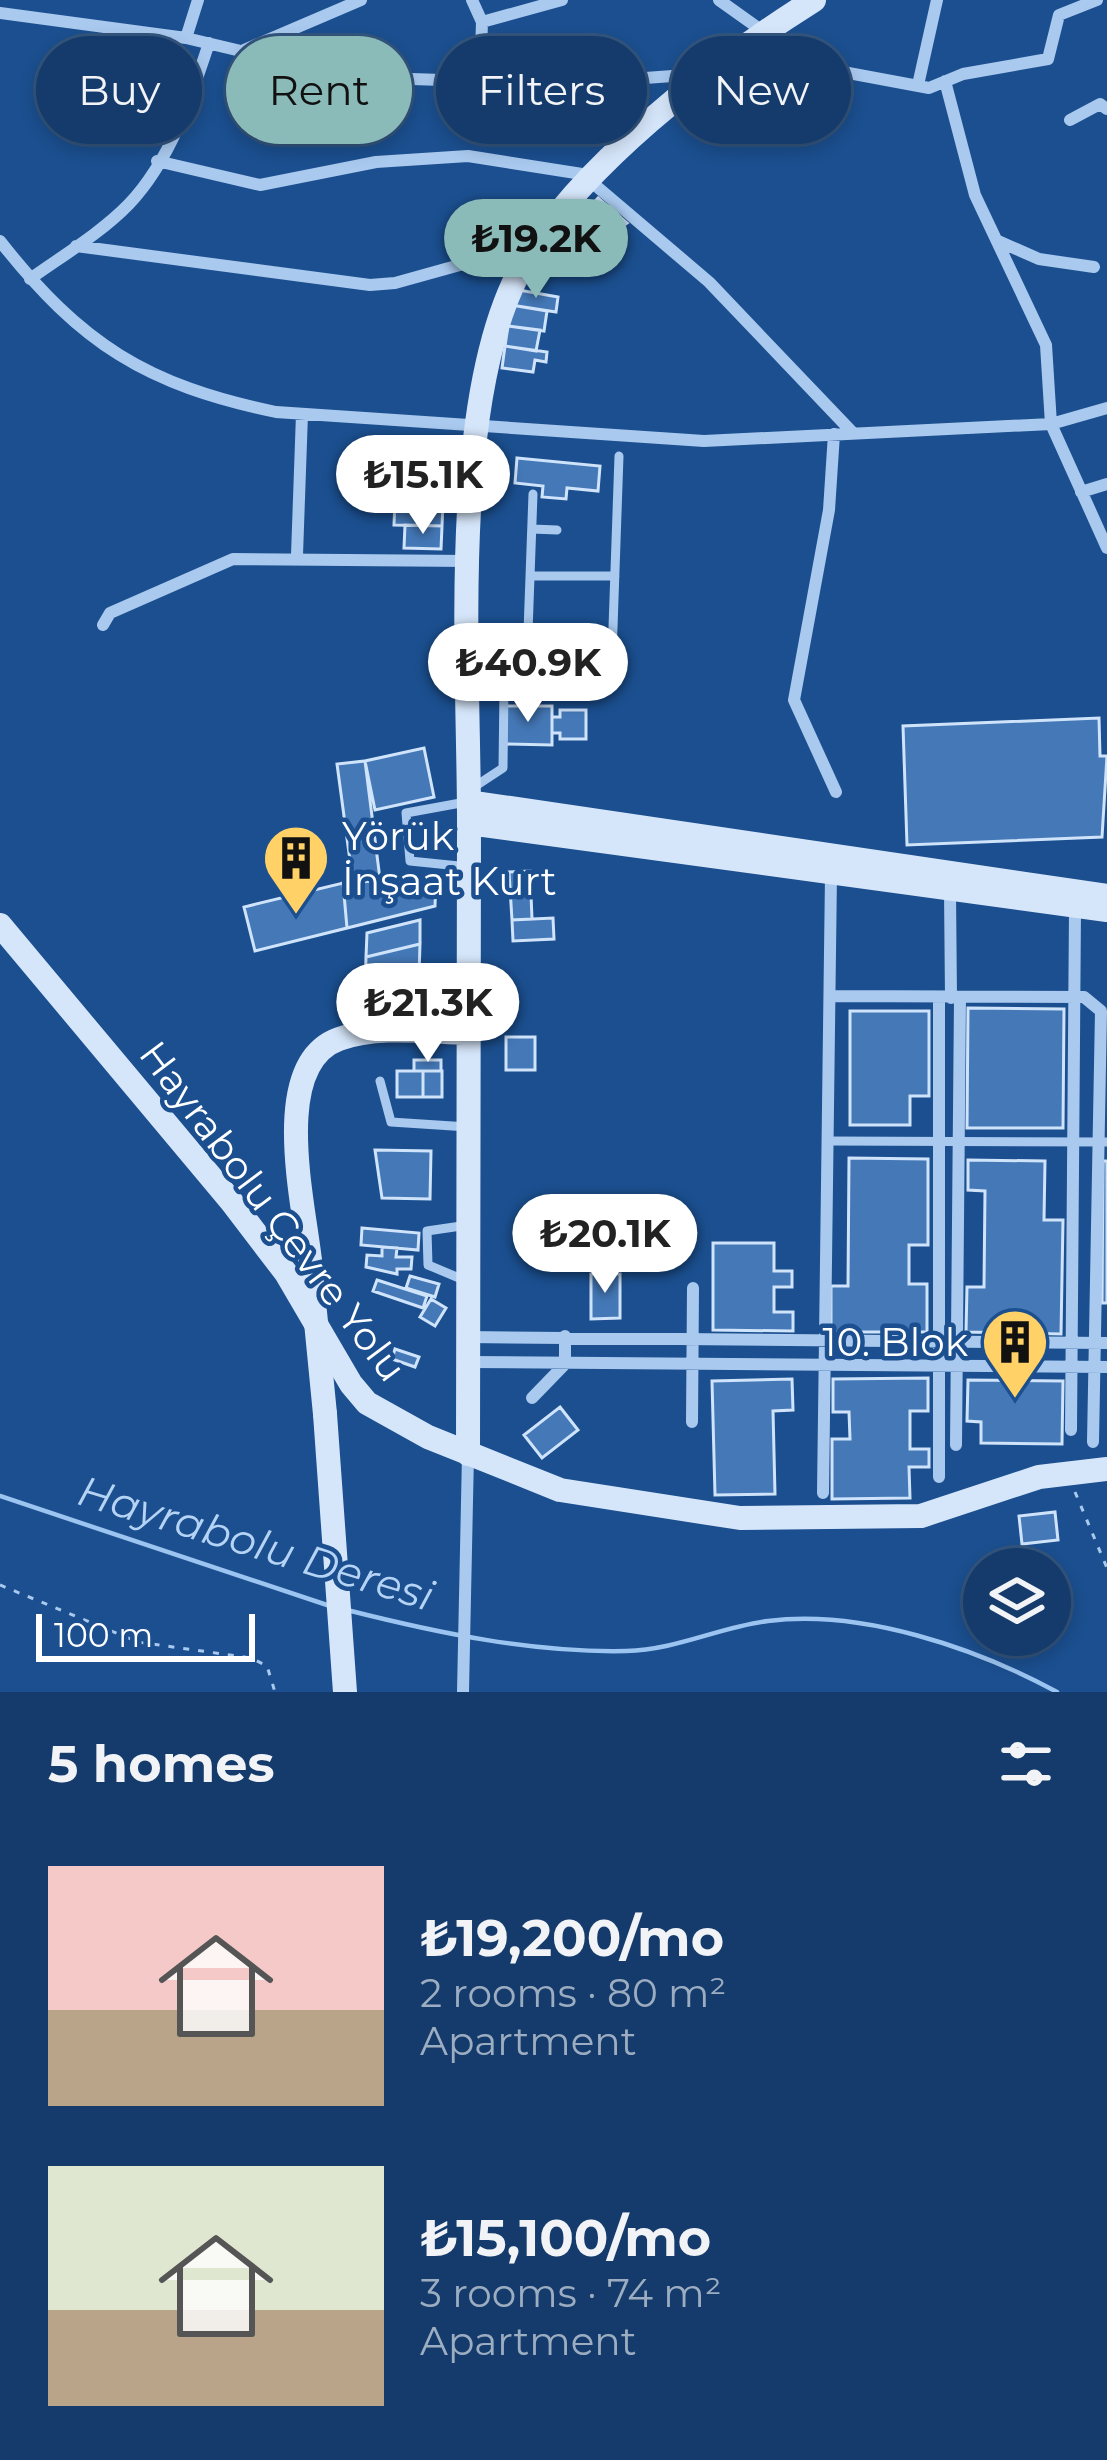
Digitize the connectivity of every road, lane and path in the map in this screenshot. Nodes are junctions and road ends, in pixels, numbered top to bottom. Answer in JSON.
{"nodes":[{"id":1,"x":197,"y":0,"type":"edge"},
{"id":2,"x":361,"y":0,"type":"edge"},
{"id":3,"x":472,"y":0,"type":"edge"},
{"id":4,"x":562,"y":0,"type":"edge"},
{"id":5,"x":719,"y":0,"type":"edge"},
{"id":6,"x":814,"y":0,"type":"edge"},
{"id":7,"x":938,"y":0,"type":"edge"},
{"id":8,"x":1097,"y":0,"type":"edge"},
{"id":9,"x":2,"y":14,"type":"edge"},
{"id":10,"x":482,"y":22,"type":"junction"},
{"id":11,"x":764,"y":32,"type":"junction"},
{"id":12,"x":171,"y":36,"type":"edge"},
{"id":13,"x":187,"y":36,"type":"edge"},
{"id":14,"x":278,"y":36,"type":"edge"},
{"id":15,"x":482,"y":36,"type":"edge"},
{"id":16,"x":758,"y":36,"type":"edge"},
{"id":17,"x":202,"y":41,"type":"edge"},
{"id":18,"x":209,"y":43,"type":"junction"},
{"id":19,"x":226,"y":47,"type":"edge"},
{"id":20,"x":851,"y":74,"type":"edge"},
{"id":21,"x":945,"y":81,"type":"junction"},
{"id":22,"x":918,"y":86,"type":"junction"},
{"id":23,"x":671,"y":106,"type":"edge"},
{"id":24,"x":1107,"y":109,"type":"edge"},
{"id":25,"x":1070,"y":121,"type":"dead end"},
{"id":26,"x":158,"y":161,"type":"junction"},
{"id":27,"x":593,"y":179,"type":"junction"},
{"id":28,"x":0,"y":241,"type":"edge"},
{"id":29,"x":997,"y":241,"type":"junction"},
{"id":30,"x":536,"y":243,"type":"junction"},
{"id":31,"x":76,"y":246,"type":"junction"},
{"id":32,"x":1094,"y":267,"type":"dead end"},
{"id":33,"x":30,"y":279,"type":"junction"},
{"id":34,"x":1107,"y":408,"type":"edge"},
{"id":35,"x":302,"y":414,"type":"junction"},
{"id":36,"x":1051,"y":424,"type":"junction"},
{"id":37,"x":476,"y":428,"type":"junction"},
{"id":38,"x":853,"y":433,"type":"junction"},
{"id":39,"x":834,"y":434,"type":"junction"},
{"id":40,"x":619,"y":456,"type":"dead end"},
{"id":41,"x":1107,"y":484,"type":"edge"},
{"id":42,"x":1081,"y":492,"type":"junction"},
{"id":43,"x":533,"y":494,"type":"dead end"},
{"id":44,"x":532,"y":529,"type":"junction"},
{"id":45,"x":557,"y":530,"type":"dead end"},
{"id":46,"x":1107,"y":548,"type":"edge"},
{"id":47,"x":297,"y":555,"type":"junction"},
{"id":48,"x":470,"y":561,"type":"junction"},
{"id":49,"x":530,"y":576,"type":"junction"},
{"id":50,"x":615,"y":576,"type":"junction"},
{"id":51,"x":103,"y":625,"type":"dead end"},
{"id":52,"x":612,"y":656,"type":"dead end"},
{"id":53,"x":470,"y":661,"type":"junction"},
{"id":54,"x":836,"y":792,"type":"dead end"},
{"id":55,"x":469,"y":805,"type":"junction"},
{"id":56,"x":469,"y":867,"type":"junction"},
{"id":57,"x":831,"y":874,"type":"junction"},
{"id":58,"x":950,"y":892,"type":"junction"},
{"id":59,"x":1107,"y":896,"type":"edge"},
{"id":60,"x":1075,"y":910,"type":"junction"},
{"id":61,"x":1107,"y":910,"type":"edge"},
{"id":62,"x":0,"y":925,"type":"edge"},
{"id":63,"x":831,"y":996,"type":"junction"},
{"id":64,"x":1075,"y":997,"type":"junction"},
{"id":65,"x":950,"y":998,"type":"junction"},
{"id":66,"x":468,"y":1033,"type":"junction"},
{"id":67,"x":380,"y":1081,"type":"dead end"},
{"id":68,"x":468,"y":1127,"type":"junction"},
{"id":69,"x":828,"y":1141,"type":"junction"},
{"id":70,"x":939,"y":1142,"type":"junction"},
{"id":71,"x":959,"y":1142,"type":"junction"},
{"id":72,"x":1073,"y":1142,"type":"junction"},
{"id":73,"x":1103,"y":1142,"type":"edge"},
{"id":74,"x":468,"y":1225,"type":"junction"},
{"id":75,"x":468,"y":1282,"type":"junction"},
{"id":76,"x":693,"y":1288,"type":"dead end"},
{"id":77,"x":565,"y":1336,"type":"junction"},
{"id":78,"x":693,"y":1336,"type":"junction"},
{"id":79,"x":825,"y":1338,"type":"junction"},
{"id":80,"x":939,"y":1340,"type":"junction"},
{"id":81,"x":957,"y":1341,"type":"junction"},
{"id":82,"x":1072,"y":1342,"type":"junction"},
{"id":83,"x":1101,"y":1343,"type":"edge"},
{"id":84,"x":468,"y":1350,"type":"junction"},
{"id":85,"x":565,"y":1364,"type":"junction"},
{"id":86,"x":692,"y":1366,"type":"junction"},
{"id":87,"x":939,"y":1367,"type":"junction"},
{"id":88,"x":957,"y":1367,"type":"junction"},
{"id":89,"x":1072,"y":1367,"type":"junction"},
{"id":90,"x":1101,"y":1367,"type":"edge"},
{"id":91,"x":825,"y":1368,"type":"junction"},
{"id":92,"x":532,"y":1397,"type":"dead end"},
{"id":93,"x":692,"y":1422,"type":"dead end"},
{"id":94,"x":1071,"y":1430,"type":"dead end"},
{"id":95,"x":1094,"y":1442,"type":"dead end"},
{"id":96,"x":956,"y":1445,"type":"dead end"},
{"id":97,"x":468,"y":1454,"type":"junction"},
{"id":98,"x":1107,"y":1468,"type":"edge"},
{"id":99,"x":1067,"y":1472,"type":"junction"},
{"id":100,"x":939,"y":1477,"type":"dead end"},
{"id":101,"x":823,"y":1493,"type":"dead end"},
{"id":102,"x":1107,"y":1568,"type":"edge"},
{"id":103,"x":0,"y":1585,"type":"edge"},
{"id":104,"x":344,"y":1684,"type":"edge"},
{"id":105,"x":275,"y":1692,"type":"edge"},
{"id":106,"x":464,"y":1692,"type":"edge"}],
"edges":[{"from":1,"to":13,"type":"street"},
{"from":2,"to":14,"type":"street"},
{"from":3,"to":10,"type":"street"},
{"from":4,"to":10,"type":"street"},
{"from":5,"to":11,"type":"street"},
{"from":6,"to":11,"type":"main road"},
{"from":7,"to":22,"type":"street"},
{"from":8,"to":21,"type":"street"},
{"from":9,"to":12,"type":"street"},
{"from":10,"to":15,"type":"street"},
{"from":11,"to":16,"type":"main road"},
{"from":17,"to":18,"type":"street"},
{"from":18,"to":19,"type":"street"},
{"from":18,"to":26,"type":"street"},
{"from":20,"to":22,"type":"street"},
{"from":21,"to":22,"type":"street"},
{"from":21,"to":29,"type":"street"},
{"from":23,"to":27,"type":"main road"},
{"from":24,"to":25,"type":"street"},
{"from":26,"to":27,"type":"street"},
{"from":26,"to":31,"type":"street"},
{"from":27,"to":30,"type":"main road"},
{"from":27,"to":38,"type":"street"},
{"from":28,"to":33,"type":"street"},
{"from":29,"to":32,"type":"street"},
{"from":29,"to":36,"type":"street"},
{"from":30,"to":31,"type":"street"},
{"from":30,"to":37,"type":"main road"},
{"from":31,"to":33,"type":"street"},
{"from":33,"to":35,"type":"street"},
{"from":34,"to":36,"type":"street"},
{"from":35,"to":37,"type":"street"},
{"from":35,"to":47,"type":"street"},
{"from":36,"to":38,"type":"street"},
{"from":36,"to":42,"type":"street"},
{"from":37,"to":39,"type":"street"},
{"from":37,"to":48,"type":"main road"},
{"from":38,"to":39,"type":"street"},
{"from":39,"to":54,"type":"street"},
{"from":40,"to":50,"type":"lane"},
{"from":41,"to":42,"type":"street"},
{"from":42,"to":46,"type":"street"},
{"from":43,"to":44,"type":"lane"},
{"from":44,"to":45,"type":"lane"},
{"from":44,"to":49,"type":"lane"},
{"from":47,"to":48,"type":"street"},
{"from":47,"to":51,"type":"street"},
{"from":48,"to":53,"type":"main road"},
{"from":49,"to":50,"type":"lane"},
{"from":49,"to":53,"type":"lane"},
{"from":50,"to":52,"type":"lane"},
{"from":53,"to":55,"type":"main road"},
{"from":55,"to":56,"type":"main road"},
{"from":55,"to":56,"type":"lane"},
{"from":55,"to":57,"type":"main road"},
{"from":55,"to":59,"type":"main road"},
{"from":56,"to":66,"type":"main road"},
{"from":57,"to":58,"type":"main road"},
{"from":57,"to":63,"type":"street"},
{"from":58,"to":60,"type":"main road"},
{"from":58,"to":65,"type":"street"},
{"from":60,"to":61,"type":"main road"},
{"from":60,"to":64,"type":"street"},
{"from":62,"to":97,"type":"main road","name":"Hayrabolu Çevre Yolu"},
{"from":63,"to":65,"type":"street"},
{"from":63,"to":69,"type":"street"},
{"from":64,"to":65,"type":"street"},
{"from":64,"to":72,"type":"street"},
{"from":64,"to":73,"type":"street"},
{"from":65,"to":70,"type":"street"},
{"from":65,"to":71,"type":"street"},
{"from":66,"to":68,"type":"main road"},
{"from":66,"to":104,"type":"main road","bridge":true},
{"from":67,"to":68,"type":"lane"},
{"from":68,"to":74,"type":"main road"},
{"from":69,"to":70,"type":"lane"},
{"from":69,"to":79,"type":"street"},
{"from":70,"to":71,"type":"lane"},
{"from":70,"to":80,"type":"street"},
{"from":71,"to":72,"type":"lane"},
{"from":71,"to":81,"type":"street"},
{"from":72,"to":73,"type":"lane"},
{"from":72,"to":82,"type":"street"},
{"from":73,"to":83,"type":"street"},
{"from":74,"to":75,"type":"main road"},
{"from":74,"to":75,"type":"lane"},
{"from":75,"to":84,"type":"main road"},
{"from":76,"to":78,"type":"street"},
{"from":77,"to":78,"type":"street"},
{"from":77,"to":84,"type":"street"},
{"from":77,"to":85,"type":"street"},
{"from":78,"to":79,"type":"street"},
{"from":78,"to":86,"type":"street"},
{"from":79,"to":80,"type":"street"},
{"from":79,"to":91,"type":"street"},
{"from":80,"to":81,"type":"street"},
{"from":80,"to":87,"type":"street"},
{"from":81,"to":82,"type":"street"},
{"from":81,"to":88,"type":"street"},
{"from":82,"to":83,"type":"street"},
{"from":82,"to":89,"type":"street"},
{"from":83,"to":90,"type":"street"},
{"from":84,"to":85,"type":"street"},
{"from":84,"to":97,"type":"main road"},
{"from":85,"to":86,"type":"street"},
{"from":85,"to":92,"type":"street"},
{"from":86,"to":91,"type":"street"},
{"from":86,"to":93,"type":"street"},
{"from":87,"to":88,"type":"street"},
{"from":87,"to":91,"type":"street"},
{"from":87,"to":100,"type":"street"},
{"from":88,"to":89,"type":"street"},
{"from":88,"to":96,"type":"street"},
{"from":89,"to":90,"type":"street"},
{"from":89,"to":94,"type":"street"},
{"from":90,"to":95,"type":"street"},
{"from":91,"to":101,"type":"street"},
{"from":97,"to":99,"type":"main road","name":"Hayrabolu Çevre Yolu"},
{"from":97,"to":106,"type":"street"},
{"from":98,"to":99,"type":"main road","name":"Hayrabolu Çevre Yolu"},
{"from":99,"to":102,"type":"path"},
{"from":103,"to":105,"type":"path"}]}
